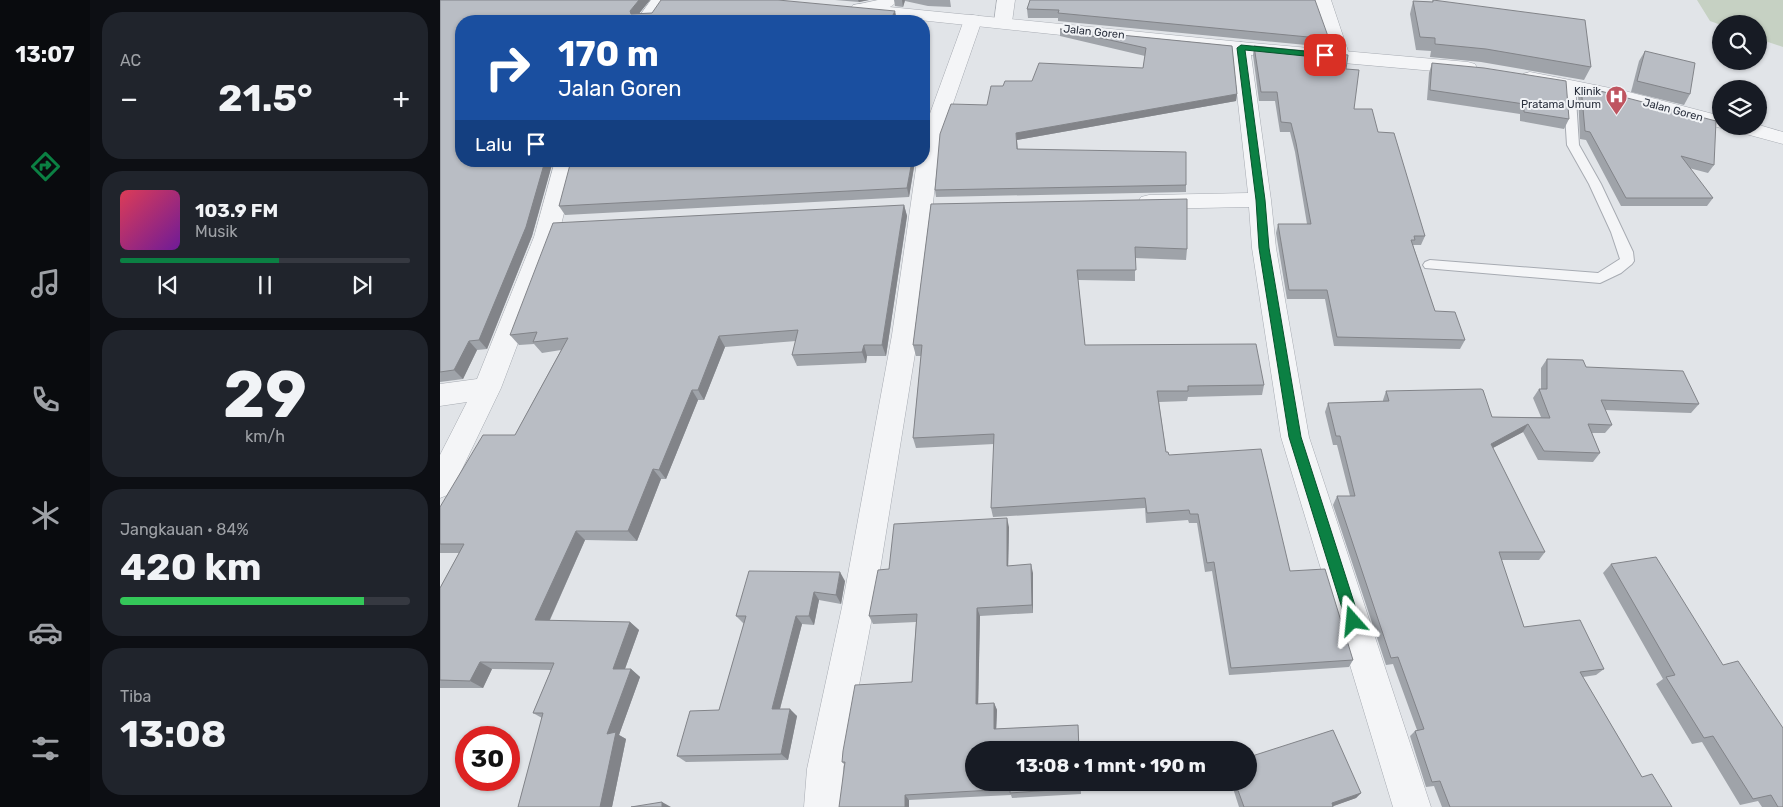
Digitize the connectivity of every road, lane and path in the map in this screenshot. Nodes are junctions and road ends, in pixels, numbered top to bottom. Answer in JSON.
{"nodes":[{"id":1,"x":660,"y":0,"type":"edge"},
{"id":2,"x":889,"y":0,"type":"edge"},
{"id":3,"x":894,"y":0,"type":"edge"},
{"id":4,"x":1006,"y":0,"type":"edge"},
{"id":5,"x":1322,"y":0,"type":"edge"},
{"id":6,"x":841,"y":7,"type":"edge"},
{"id":7,"x":861,"y":9,"type":"junction"},
{"id":8,"x":915,"y":14,"type":"junction"},
{"id":9,"x":649,"y":15,"type":"edge"},
{"id":10,"x":925,"y":15,"type":"edge"},
{"id":11,"x":930,"y":16,"type":"edge"},
{"id":12,"x":973,"y":20,"type":"junction"},
{"id":13,"x":1003,"y":22,"type":"junction"},
{"id":14,"x":1241,"y":48,"type":"junction"},
{"id":15,"x":1341,"y":57,"type":"junction"},
{"id":16,"x":1488,"y":71,"type":"edge"},
{"id":17,"x":1511,"y":74,"type":"edge"},
{"id":18,"x":1569,"y":84,"type":"junction"},
{"id":19,"x":1712,"y":120,"type":"edge"},
{"id":20,"x":1767,"y":134,"type":"edge"},
{"id":21,"x":1783,"y":138,"type":"edge"},
{"id":22,"x":930,"y":141,"type":"edge"},
{"id":23,"x":564,"y":167,"type":"edge"},
{"id":24,"x":927,"y":167,"type":"edge"},
{"id":25,"x":1260,"y":200,"type":"junction"},
{"id":26,"x":1131,"y":202,"type":"edge"},
{"id":27,"x":1430,"y":266,"type":"dead end"},
{"id":28,"x":487,"y":388,"type":"junction"},
{"id":29,"x":440,"y":395,"type":"edge"},
{"id":30,"x":440,"y":485,"type":"edge"},
{"id":31,"x":823,"y":807,"type":"edge"},
{"id":32,"x":1412,"y":807,"type":"edge"}],
"edges":[{"from":1,"to":9,"type":"street"},
{"from":2,"to":7,"type":"street"},
{"from":3,"to":8,"type":"street"},
{"from":4,"to":13,"type":"street"},
{"from":5,"to":15,"type":"street"},
{"from":6,"to":7,"type":"street","name":"Jalan Goren"},
{"from":7,"to":8,"type":"street","name":"Jalan Goren"},
{"from":8,"to":10,"type":"street","name":"Jalan Goren"},
{"from":11,"to":12,"type":"street","name":"Jalan Goren"},
{"from":12,"to":13,"type":"street","name":"Jalan Goren"},
{"from":12,"to":22,"type":"street"},
{"from":13,"to":14,"type":"street","name":"Jalan Goren"},
{"from":14,"to":15,"type":"street","name":"Jalan Goren"},
{"from":14,"to":25,"type":"street"},
{"from":15,"to":16,"type":"street","name":"Jalan Goren"},
{"from":17,"to":18,"type":"street","name":"Jalan Goren"},
{"from":18,"to":19,"type":"street","name":"Jalan Goren"},
{"from":18,"to":27,"type":"lane"},
{"from":20,"to":21,"type":"street"},
{"from":23,"to":28,"type":"street"},
{"from":24,"to":31,"type":"street"},
{"from":25,"to":26,"type":"street"},
{"from":25,"to":32,"type":"street"},
{"from":28,"to":29,"type":"street"},
{"from":28,"to":30,"type":"street"}]}
